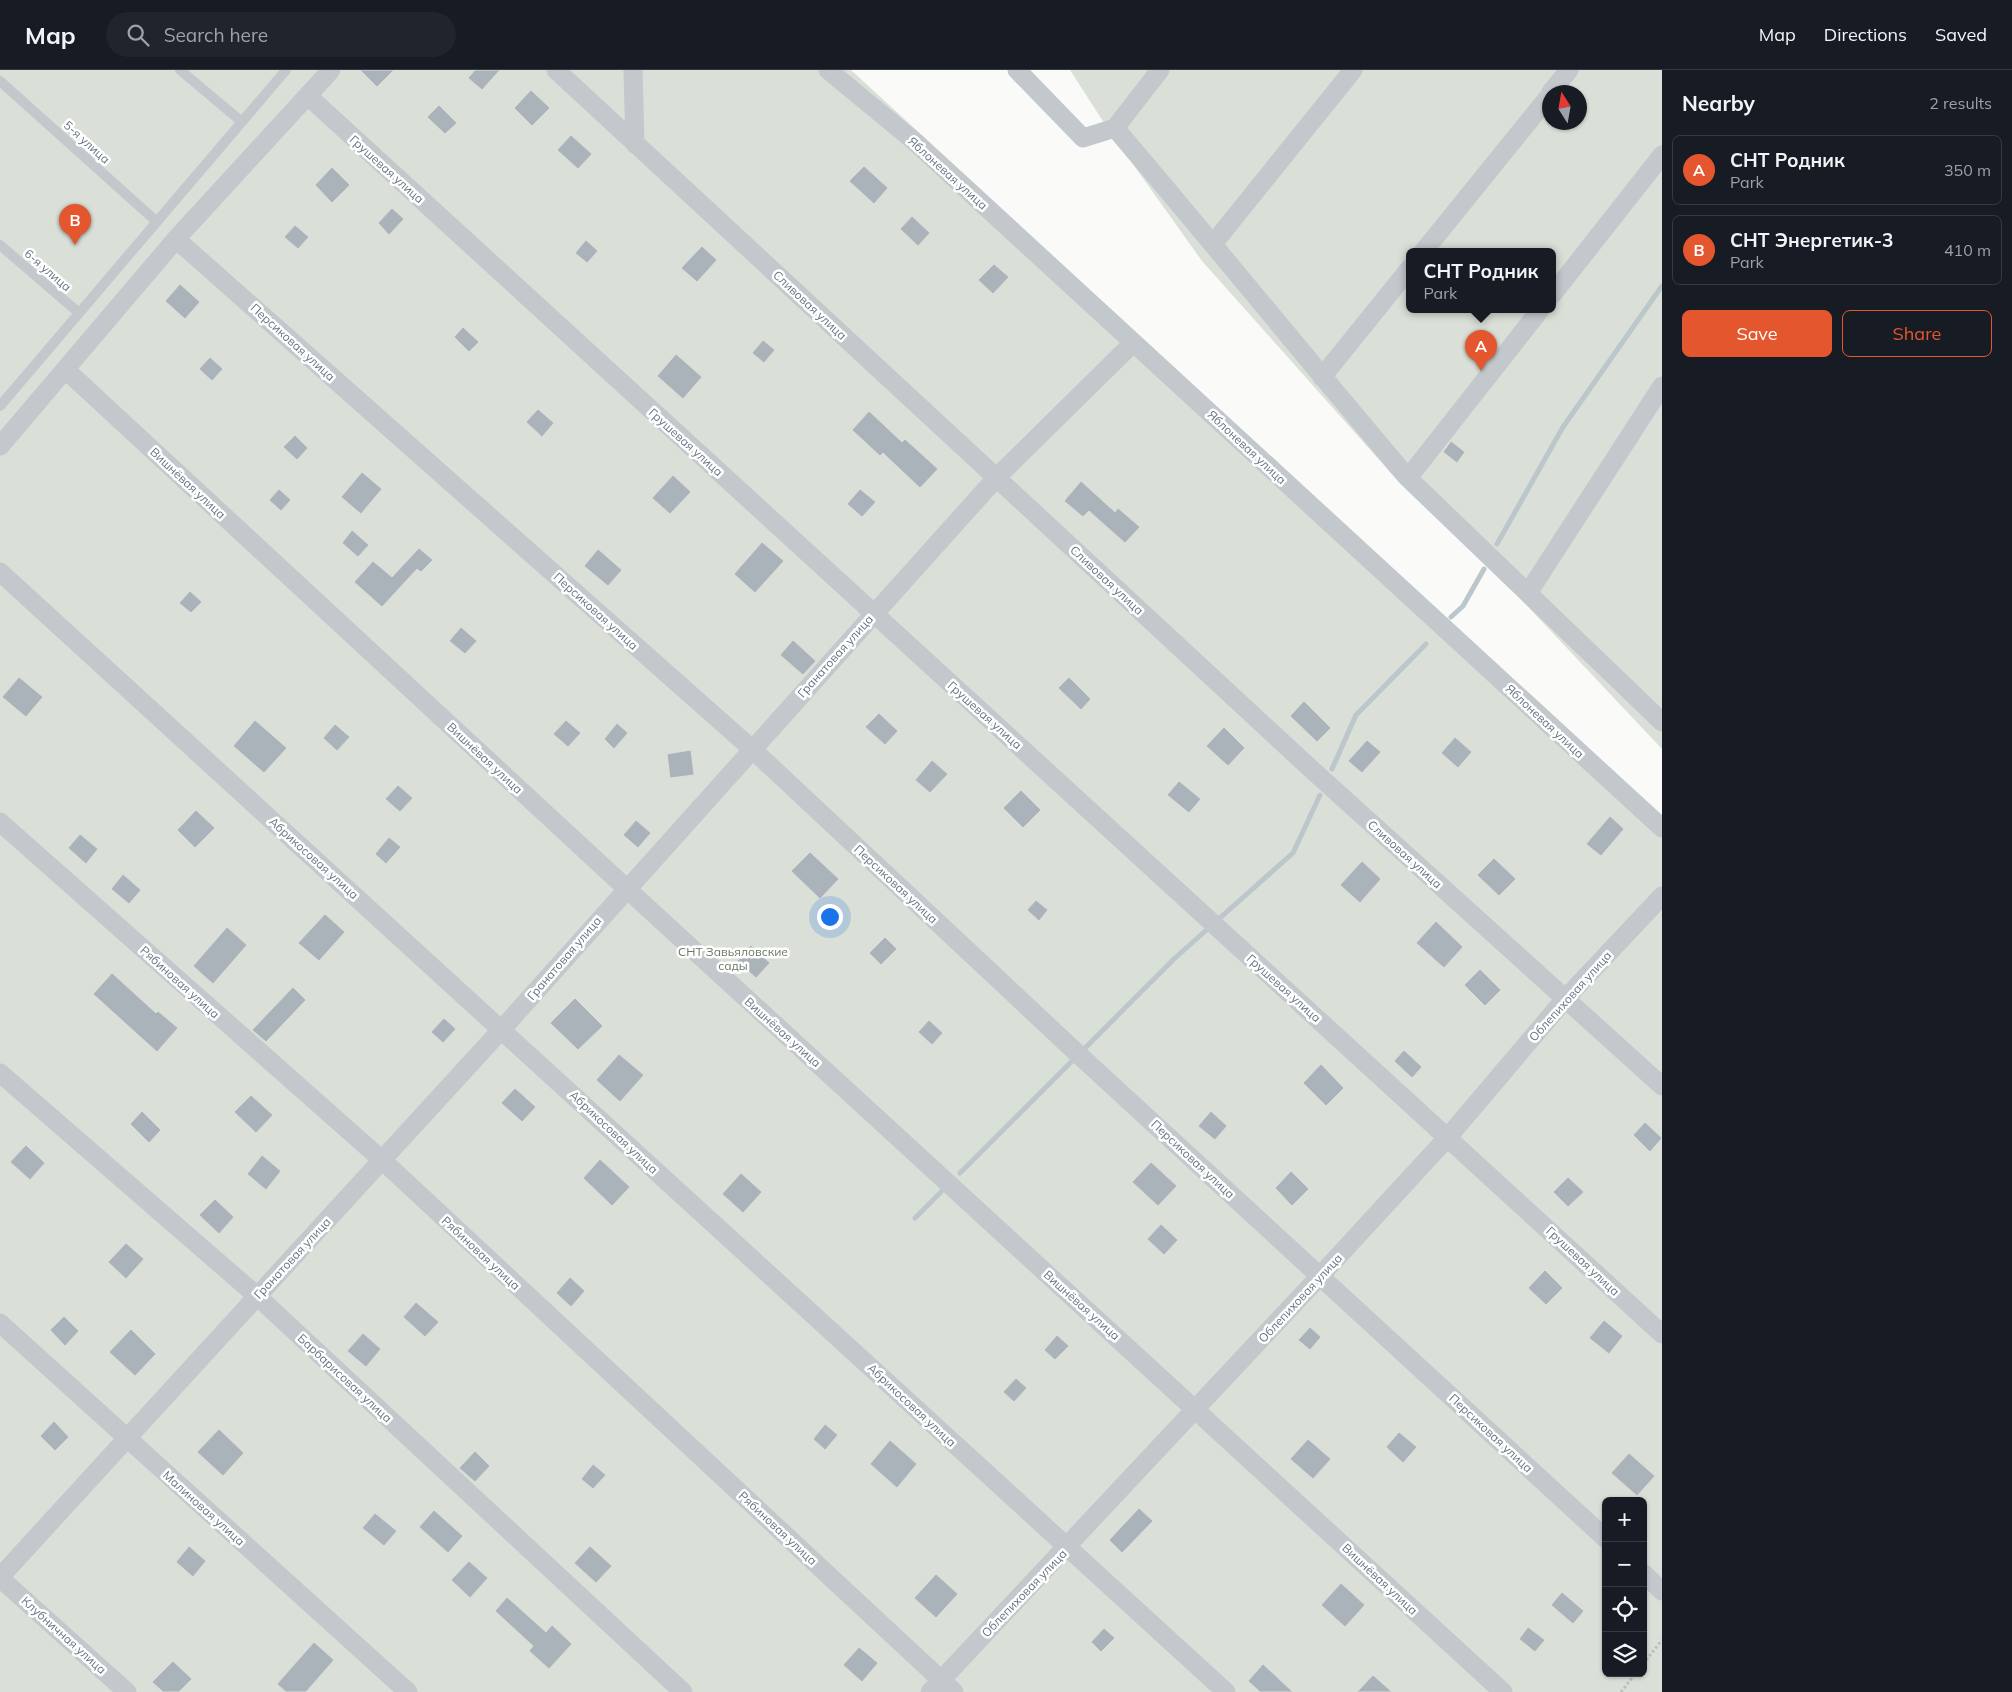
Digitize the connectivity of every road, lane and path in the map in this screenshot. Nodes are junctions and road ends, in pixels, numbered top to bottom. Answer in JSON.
{"nodes":[{"id":1,"x":180,"y":70,"type":"edge"},
{"id":2,"x":286,"y":70,"type":"edge"},
{"id":3,"x":331,"y":70,"type":"edge"},
{"id":4,"x":556,"y":70,"type":"edge"},
{"id":5,"x":633,"y":70,"type":"edge"},
{"id":6,"x":828,"y":70,"type":"edge"},
{"id":7,"x":1017,"y":70,"type":"edge"},
{"id":8,"x":1160,"y":70,"type":"edge"},
{"id":9,"x":1352,"y":70,"type":"edge"},
{"id":10,"x":1569,"y":70,"type":"edge"},
{"id":11,"x":0,"y":81,"type":"edge"},
{"id":12,"x":1557,"y":85,"type":"edge"},
{"id":13,"x":308,"y":96,"type":"junction"},
{"id":14,"x":1542,"y":104,"type":"edge"},
{"id":15,"x":242,"y":122,"type":"junction"},
{"id":16,"x":1115,"y":128,"type":"junction"},
{"id":17,"x":635,"y":144,"type":"junction"},
{"id":18,"x":1662,"y":155,"type":"edge"},
{"id":19,"x":157,"y":222,"type":"junction"},
{"id":20,"x":176,"y":239,"type":"junction"},
{"id":21,"x":1214,"y":244,"type":"junction"},
{"id":22,"x":0,"y":245,"type":"edge"},
{"id":23,"x":1426,"y":248,"type":"edge"},
{"id":24,"x":1406,"y":273,"type":"edge"},
{"id":25,"x":1556,"y":290,"type":"edge"},
{"id":26,"x":79,"y":313,"type":"junction"},
{"id":27,"x":1538,"y":313,"type":"edge"},
{"id":28,"x":1133,"y":343,"type":"junction"},
{"id":29,"x":66,"y":370,"type":"junction"},
{"id":30,"x":1322,"y":377,"type":"junction"},
{"id":31,"x":1662,"y":386,"type":"edge"},
{"id":32,"x":0,"y":405,"type":"edge"},
{"id":33,"x":0,"y":446,"type":"edge"},
{"id":34,"x":996,"y":477,"type":"junction"},
{"id":35,"x":1408,"y":478,"type":"junction"},
{"id":36,"x":0,"y":572,"type":"edge"},
{"id":37,"x":1528,"y":592,"type":"junction"},
{"id":38,"x":874,"y":613,"type":"junction"},
{"id":39,"x":1659,"y":711,"type":"edge"},
{"id":40,"x":752,"y":749,"type":"junction"},
{"id":41,"x":0,"y":822,"type":"edge"},
{"id":42,"x":1662,"y":828,"type":"edge"},
{"id":43,"x":626,"y":888,"type":"junction"},
{"id":44,"x":1662,"y":896,"type":"edge"},
{"id":45,"x":1565,"y":999,"type":"junction"},
{"id":46,"x":502,"y":1029,"type":"junction"},
{"id":47,"x":0,"y":1073,"type":"edge"},
{"id":48,"x":1662,"y":1086,"type":"edge"},
{"id":49,"x":1448,"y":1137,"type":"junction"},
{"id":50,"x":382,"y":1160,"type":"junction"},
{"id":51,"x":1320,"y":1276,"type":"junction"},
{"id":52,"x":257,"y":1296,"type":"junction"},
{"id":53,"x":0,"y":1323,"type":"edge"},
{"id":54,"x":1662,"y":1334,"type":"edge"},
{"id":55,"x":1196,"y":1410,"type":"junction"},
{"id":56,"x":127,"y":1438,"type":"junction"},
{"id":57,"x":1602,"y":1535,"type":"edge"},
{"id":58,"x":1068,"y":1548,"type":"junction"},
{"id":59,"x":1647,"y":1577,"type":"edge"},
{"id":60,"x":0,"y":1578,"type":"edge"},
{"id":61,"x":1662,"y":1591,"type":"edge"},
{"id":62,"x":1662,"y":1640,"type":"edge"},
{"id":63,"x":1647,"y":1659,"type":"edge"},
{"id":64,"x":1633,"y":1677,"type":"edge"},
{"id":65,"x":942,"y":1688,"type":"edge"},
{"id":66,"x":127,"y":1692,"type":"edge"},
{"id":67,"x":408,"y":1692,"type":"edge"},
{"id":68,"x":683,"y":1692,"type":"edge"},
{"id":69,"x":1226,"y":1692,"type":"edge"},
{"id":70,"x":1502,"y":1692,"type":"edge"},
{"id":71,"x":1621,"y":1692,"type":"edge"}],
"edges":[{"from":1,"to":15,"type":"lane"},
{"from":2,"to":15,"type":"lane"},
{"from":3,"to":13,"type":"street"},
{"from":4,"to":17,"type":"street","name":"Сливовая улица"},
{"from":5,"to":17,"type":"street"},
{"from":6,"to":28,"type":"street","name":"Яблоневая улица"},
{"from":7,"to":16,"type":"street"},
{"from":8,"to":16,"type":"street"},
{"from":9,"to":21,"type":"street"},
{"from":10,"to":12,"type":"street"},
{"from":11,"to":19,"type":"lane","name":"5-я улица"},
{"from":13,"to":20,"type":"street"},
{"from":13,"to":38,"type":"street","name":"Грушевая улица"},
{"from":14,"to":23,"type":"street"},
{"from":15,"to":19,"type":"lane"},
{"from":16,"to":21,"type":"street"},
{"from":17,"to":34,"type":"street","name":"Сливовая улица"},
{"from":18,"to":25,"type":"street"},
{"from":19,"to":26,"type":"lane"},
{"from":20,"to":29,"type":"street"},
{"from":20,"to":40,"type":"street","name":"Персиковая улица"},
{"from":21,"to":30,"type":"street"},
{"from":22,"to":26,"type":"lane","name":"6-я улица"},
{"from":24,"to":30,"type":"street"},
{"from":26,"to":32,"type":"lane"},
{"from":27,"to":35,"type":"street"},
{"from":28,"to":34,"type":"street","name":"Гранатовая улица"},
{"from":28,"to":42,"type":"street","name":"Яблоневая улица"},
{"from":29,"to":33,"type":"street"},
{"from":29,"to":43,"type":"street","name":"Вишнёвая улица"},
{"from":30,"to":35,"type":"street"},
{"from":31,"to":37,"type":"street"},
{"from":34,"to":38,"type":"street","name":"Гранатовая улица"},
{"from":34,"to":45,"type":"street","name":"Сливовая улица"},
{"from":35,"to":37,"type":"street"},
{"from":36,"to":46,"type":"street","name":"Абрикосовая улица"},
{"from":37,"to":39,"type":"street"},
{"from":38,"to":40,"type":"street","name":"Гранатовая улица"},
{"from":38,"to":49,"type":"street","name":"Грушевая улица"},
{"from":40,"to":43,"type":"street","name":"Гранатовая улица"},
{"from":40,"to":51,"type":"street","name":"Персиковая улица"},
{"from":41,"to":50,"type":"street","name":"Рябиновая улица"},
{"from":43,"to":46,"type":"street","name":"Гранатовая улица"},
{"from":43,"to":55,"type":"street","name":"Вишнёвая улица"},
{"from":44,"to":45,"type":"street","name":"Облепиховая улица"},
{"from":45,"to":48,"type":"street","name":"Сливовая улица"},
{"from":45,"to":49,"type":"street","name":"Облепиховая улица"},
{"from":46,"to":50,"type":"street","name":"Гранатовая улица"},
{"from":46,"to":58,"type":"street","name":"Абрикосовая улица"},
{"from":47,"to":52,"type":"street","name":"Барбарисовая улица"},
{"from":49,"to":51,"type":"street","name":"Облепиховая улица"},
{"from":49,"to":54,"type":"street","name":"Грушевая улица"},
{"from":50,"to":52,"type":"street","name":"Гранатовая улица"},
{"from":50,"to":65,"type":"street","name":"Рябиновая улица"},
{"from":51,"to":55,"type":"street","name":"Облепиховая улица"},
{"from":51,"to":57,"type":"street","name":"Персиковая улица"},
{"from":52,"to":56,"type":"street","name":"Гранатовая улица"},
{"from":52,"to":68,"type":"street","name":"Барбарисовая улица"},
{"from":53,"to":56,"type":"street","name":"Малиновая улица"},
{"from":55,"to":58,"type":"street","name":"Облепиховая улица"},
{"from":55,"to":70,"type":"street","name":"Вишнёвая улица"},
{"from":56,"to":60,"type":"street","name":"Гранатовая улица"},
{"from":56,"to":67,"type":"street","name":"Малиновая улица"},
{"from":58,"to":65,"type":"street","name":"Облепиховая улица"},
{"from":58,"to":69,"type":"street","name":"Абрикосовая улица"},
{"from":59,"to":61,"type":"street"},
{"from":60,"to":66,"type":"street","name":"Клубничная улица"},
{"from":62,"to":63,"type":"path"},
{"from":64,"to":71,"type":"path"}]}
